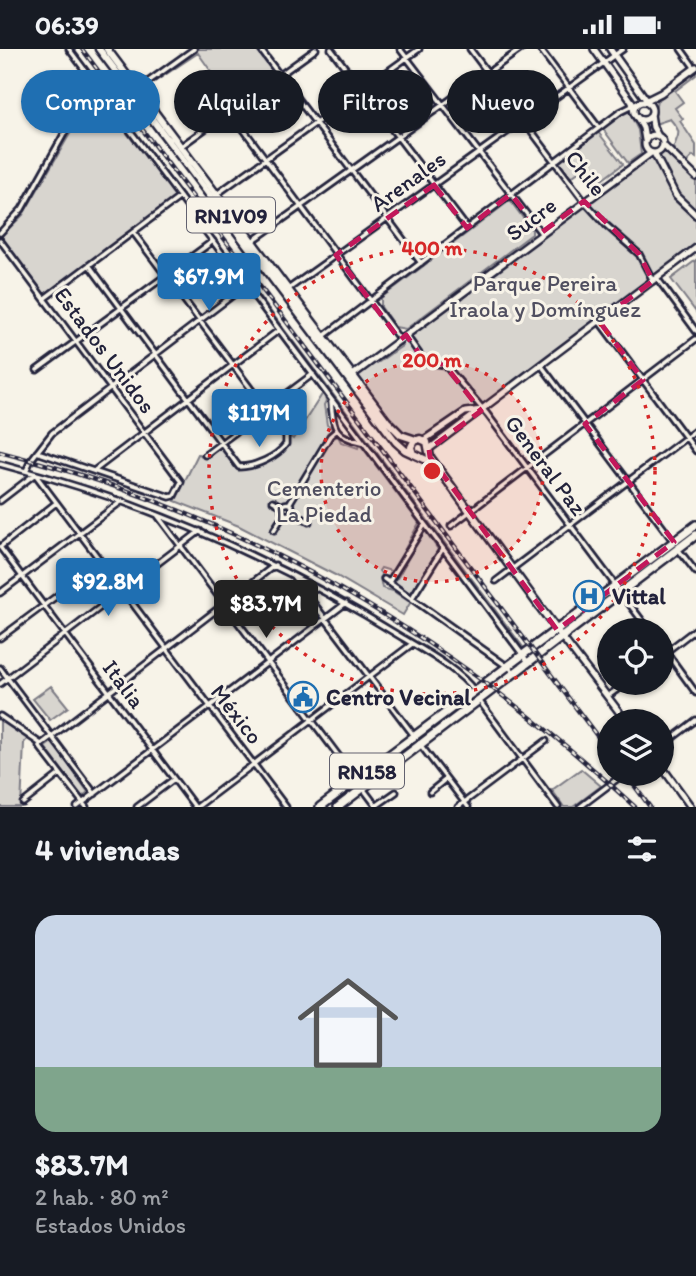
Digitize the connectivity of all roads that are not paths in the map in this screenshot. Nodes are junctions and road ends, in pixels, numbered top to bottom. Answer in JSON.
{"nodes":[{"id":1,"x":69,"y":49,"type":"edge"},
{"id":2,"x":99,"y":49,"type":"edge"},
{"id":3,"x":107,"y":49,"type":"edge"},
{"id":4,"x":194,"y":49,"type":"edge"},
{"id":5,"x":260,"y":49,"type":"edge"},
{"id":6,"x":316,"y":49,"type":"edge"},
{"id":7,"x":331,"y":49,"type":"edge"},
{"id":8,"x":400,"y":49,"type":"edge"},
{"id":9,"x":419,"y":49,"type":"edge"},
{"id":10,"x":470,"y":49,"type":"edge"},
{"id":11,"x":521,"y":49,"type":"edge"},
{"id":12,"x":540,"y":49,"type":"edge"},
{"id":13,"x":594,"y":49,"type":"edge"},
{"id":14,"x":610,"y":49,"type":"edge"},
{"id":15,"x":623,"y":49,"type":"edge"},
{"id":16,"x":681,"y":49,"type":"edge"},
{"id":17,"x":614,"y":55,"type":"junction"},
{"id":18,"x":407,"y":58,"type":"junction"},
{"id":19,"x":604,"y":63,"type":"junction"},
{"id":20,"x":696,"y":68,"type":"edge"},
{"id":21,"x":85,"y":70,"type":"edge"},
{"id":22,"x":117,"y":70,"type":"edge"},
{"id":23,"x":121,"y":70,"type":"edge"},
{"id":24,"x":277,"y":70,"type":"edge"},
{"id":25,"x":288,"y":70,"type":"edge"},
{"id":26,"x":347,"y":70,"type":"edge"},
{"id":27,"x":390,"y":70,"type":"edge"},
{"id":28,"x":485,"y":70,"type":"edge"},
{"id":29,"x":491,"y":70,"type":"edge"},
{"id":30,"x":160,"y":73,"type":"edge"},
{"id":31,"x":569,"y":88,"type":"junction"},
{"id":32,"x":662,"y":93,"type":"junction"},
{"id":33,"x":559,"y":95,"type":"edge"},
{"id":34,"x":447,"y":101,"type":"edge"},
{"id":35,"x":443,"y":104,"type":"junction"},
{"id":36,"x":645,"y":106,"type":"junction"},
{"id":37,"x":304,"y":107,"type":"edge"},
{"id":38,"x":636,"y":115,"type":"junction"},
{"id":39,"x":316,"y":123,"type":"junction"},
{"id":40,"x":160,"y":124,"type":"edge"},
{"id":41,"x":599,"y":128,"type":"junction"},
{"id":42,"x":65,"y":133,"type":"edge"},
{"id":43,"x":132,"y":133,"type":"edge"},
{"id":44,"x":199,"y":133,"type":"edge"},
{"id":45,"x":246,"y":133,"type":"edge"},
{"id":46,"x":395,"y":133,"type":"edge"},
{"id":47,"x":505,"y":133,"type":"edge"},
{"id":48,"x":533,"y":133,"type":"edge"},
{"id":49,"x":658,"y":136,"type":"junction"},
{"id":50,"x":398,"y":137,"type":"junction"},
{"id":51,"x":663,"y":143,"type":"junction"},
{"id":52,"x":645,"y":145,"type":"junction"},
{"id":53,"x":178,"y":148,"type":"junction"},
{"id":54,"x":479,"y":152,"type":"junction"},
{"id":55,"x":652,"y":153,"type":"junction"},
{"id":56,"x":265,"y":159,"type":"junction"},
{"id":57,"x":554,"y":162,"type":"junction"},
{"id":58,"x":635,"y":162,"type":"junction"},
{"id":59,"x":352,"y":170,"type":"junction"},
{"id":60,"x":696,"y":177,"type":"edge"},
{"id":61,"x":434,"y":185,"type":"junction"},
{"id":62,"x":511,"y":194,"type":"junction"},
{"id":63,"x":216,"y":195,"type":"junction"},
{"id":64,"x":180,"y":197,"type":"junction"},
{"id":65,"x":584,"y":201,"type":"junction"},
{"id":66,"x":300,"y":207,"type":"junction"},
{"id":67,"x":696,"y":215,"type":"edge"},
{"id":68,"x":388,"y":217,"type":"junction"},
{"id":69,"x":467,"y":228,"type":"junction"},
{"id":70,"x":133,"y":232,"type":"junction"},
{"id":71,"x":0,"y":233,"type":"edge"},
{"id":72,"x":541,"y":233,"type":"junction"},
{"id":73,"x":0,"y":240,"type":"edge"},
{"id":74,"x":212,"y":241,"type":"junction"},
{"id":75,"x":249,"y":244,"type":"junction"},
{"id":76,"x":696,"y":248,"type":"edge"},
{"id":77,"x":336,"y":255,"type":"junction"},
{"id":78,"x":421,"y":263,"type":"junction"},
{"id":79,"x":89,"y":265,"type":"junction"},
{"id":80,"x":165,"y":276,"type":"junction"},
{"id":81,"x":655,"y":280,"type":"junction"},
{"id":82,"x":245,"y":286,"type":"junction"},
{"id":83,"x":285,"y":292,"type":"junction"},
{"id":84,"x":44,"y":298,"type":"junction"},
{"id":85,"x":371,"y":302,"type":"junction"},
{"id":86,"x":121,"y":310,"type":"junction"},
{"id":87,"x":199,"y":320,"type":"junction"},
{"id":88,"x":599,"y":321,"type":"junction"},
{"id":89,"x":279,"y":330,"type":"junction"},
{"id":90,"x":696,"y":331,"type":"edge"},
{"id":91,"x":406,"y":335,"type":"junction"},
{"id":92,"x":323,"y":337,"type":"junction"},
{"id":93,"x":696,"y":339,"type":"edge"},
{"id":94,"x":400,"y":340,"type":"junction"},
{"id":95,"x":77,"y":342,"type":"junction"},
{"id":96,"x":155,"y":354,"type":"junction"},
{"id":97,"x":233,"y":365,"type":"junction"},
{"id":98,"x":541,"y":365,"type":"junction"},
{"id":99,"x":37,"y":370,"type":"dead end"},
{"id":100,"x":313,"y":374,"type":"junction"},
{"id":101,"x":349,"y":377,"type":"junction"},
{"id":102,"x":643,"y":380,"type":"junction"},
{"id":103,"x":111,"y":387,"type":"junction"},
{"id":104,"x":188,"y":399,"type":"junction"},
{"id":105,"x":331,"y":400,"type":"junction"},
{"id":106,"x":266,"y":409,"type":"junction"},
{"id":107,"x":482,"y":410,"type":"junction"},
{"id":108,"x":585,"y":424,"type":"junction"},
{"id":109,"x":696,"y":430,"type":"edge"},
{"id":110,"x":337,"y":431,"type":"junction"},
{"id":111,"x":145,"y":432,"type":"junction"},
{"id":112,"x":686,"y":438,"type":"junction"},
{"id":113,"x":416,"y":440,"type":"junction"},
{"id":114,"x":424,"y":440,"type":"junction"},
{"id":115,"x":362,"y":442,"type":"junction"},
{"id":116,"x":222,"y":443,"type":"junction"},
{"id":117,"x":429,"y":449,"type":"junction"},
{"id":118,"x":696,"y":451,"type":"edge"},
{"id":119,"x":37,"y":452,"type":"junction"},
{"id":120,"x":205,"y":455,"type":"dead end"},
{"id":121,"x":417,"y":456,"type":"junction"},
{"id":122,"x":0,"y":464,"type":"edge"},
{"id":123,"x":435,"y":464,"type":"junction"},
{"id":124,"x":527,"y":468,"type":"junction"},
{"id":125,"x":95,"y":470,"type":"junction"},
{"id":126,"x":26,"y":471,"type":"junction"},
{"id":127,"x":35,"y":474,"type":"junction"},
{"id":128,"x":628,"y":482,"type":"junction"},
{"id":129,"x":0,"y":501,"type":"edge"},
{"id":130,"x":122,"y":501,"type":"junction"},
{"id":131,"x":273,"y":501,"type":"dead end"},
{"id":132,"x":57,"y":503,"type":"junction"},
{"id":133,"x":289,"y":504,"type":"junction"},
{"id":134,"x":282,"y":506,"type":"junction"},
{"id":135,"x":470,"y":511,"type":"junction"},
{"id":136,"x":292,"y":512,"type":"junction"},
{"id":137,"x":157,"y":514,"type":"junction"},
{"id":138,"x":284,"y":514,"type":"junction"},
{"id":139,"x":309,"y":522,"type":"dead end"},
{"id":140,"x":696,"y":525,"type":"edge"},
{"id":141,"x":424,"y":526,"type":"junction"},
{"id":142,"x":451,"y":526,"type":"dead end"},
{"id":143,"x":570,"y":526,"type":"junction"},
{"id":144,"x":275,"y":530,"type":"dead end"},
{"id":145,"x":200,"y":531,"type":"junction"},
{"id":146,"x":79,"y":534,"type":"junction"},
{"id":147,"x":696,"y":535,"type":"edge"},
{"id":148,"x":676,"y":545,"type":"junction"},
{"id":149,"x":181,"y":546,"type":"junction"},
{"id":150,"x":0,"y":547,"type":"edge"},
{"id":151,"x":442,"y":550,"type":"junction"},
{"id":152,"x":101,"y":563,"type":"junction"},
{"id":153,"x":275,"y":565,"type":"junction"},
{"id":154,"x":512,"y":569,"type":"junction"},
{"id":155,"x":696,"y":572,"type":"edge"},
{"id":156,"x":292,"y":574,"type":"junction"},
{"id":157,"x":22,"y":576,"type":"junction"},
{"id":158,"x":384,"y":579,"type":"dead end"},
{"id":159,"x":389,"y":582,"type":"junction"},
{"id":160,"x":496,"y":582,"type":"dead end"},
{"id":161,"x":618,"y":589,"type":"junction"},
{"id":162,"x":122,"y":591,"type":"junction"},
{"id":163,"x":0,"y":593,"type":"edge"},
{"id":164,"x":412,"y":597,"type":"junction"},
{"id":165,"x":224,"y":603,"type":"junction"},
{"id":166,"x":346,"y":603,"type":"junction"},
{"id":167,"x":44,"y":606,"type":"junction"},
{"id":168,"x":640,"y":618,"type":"edge"},
{"id":169,"x":326,"y":619,"type":"junction"},
{"id":170,"x":696,"y":629,"type":"edge"},
{"id":171,"x":560,"y":634,"type":"junction"},
{"id":172,"x":65,"y":635,"type":"junction"},
{"id":173,"x":0,"y":638,"type":"edge"},
{"id":174,"x":412,"y":643,"type":"junction"},
{"id":175,"x":674,"y":646,"type":"edge"},
{"id":176,"x":165,"y":649,"type":"junction"},
{"id":177,"x":525,"y":659,"type":"junction"},
{"id":178,"x":268,"y":662,"type":"junction"},
{"id":179,"x":674,"y":666,"type":"edge"},
{"id":180,"x":0,"y":668,"type":"edge"},
{"id":181,"x":511,"y":669,"type":"junction"},
{"id":182,"x":368,"y":676,"type":"junction"},
{"id":183,"x":8,"y":678,"type":"junction"},
{"id":184,"x":0,"y":684,"type":"edge"},
{"id":185,"x":475,"y":691,"type":"junction"},
{"id":186,"x":109,"y":692,"type":"junction"},
{"id":187,"x":696,"y":693,"type":"edge"},
{"id":188,"x":611,"y":695,"type":"edge"},
{"id":189,"x":608,"y":697,"type":"junction"},
{"id":190,"x":479,"y":699,"type":"junction"},
{"id":191,"x":209,"y":707,"type":"junction"},
{"id":192,"x":617,"y":709,"type":"edge"},
{"id":193,"x":0,"y":716,"type":"edge"},
{"id":194,"x":311,"y":719,"type":"junction"},
{"id":195,"x":696,"y":720,"type":"edge"},
{"id":196,"x":51,"y":736,"type":"junction"},
{"id":197,"x":414,"y":736,"type":"junction"},
{"id":198,"x":674,"y":737,"type":"edge"},
{"id":199,"x":546,"y":741,"type":"dead end"},
{"id":200,"x":40,"y":745,"type":"junction"},
{"id":201,"x":421,"y":745,"type":"junction"},
{"id":202,"x":152,"y":750,"type":"junction"},
{"id":203,"x":522,"y":759,"type":"junction"},
{"id":204,"x":253,"y":764,"type":"junction"},
{"id":205,"x":60,"y":773,"type":"junction"},
{"id":206,"x":174,"y":779,"type":"junction"},
{"id":207,"x":356,"y":779,"type":"junction"},
{"id":208,"x":446,"y":779,"type":"junction"},
{"id":209,"x":674,"y":784,"type":"edge"},
{"id":210,"x":608,"y":786,"type":"edge"},
{"id":211,"x":363,"y":788,"type":"junction"},
{"id":212,"x":396,"y":792,"type":"dead end"},
{"id":213,"x":430,"y":792,"type":"dead end"},
{"id":214,"x":94,"y":794,"type":"junction"},
{"id":215,"x":465,"y":802,"type":"junction"},
{"id":216,"x":23,"y":803,"type":"dead end"},
{"id":217,"x":84,"y":805,"type":"edge"},
{"id":218,"x":377,"y":806,"type":"edge"},
{"id":219,"x":77,"y":807,"type":"edge"},
{"id":220,"x":137,"y":807,"type":"edge"},
{"id":221,"x":196,"y":807,"type":"edge"},
{"id":222,"x":286,"y":807,"type":"edge"},
{"id":223,"x":320,"y":807,"type":"edge"},
{"id":224,"x":338,"y":807,"type":"edge"},
{"id":225,"x":458,"y":807,"type":"edge"},
{"id":226,"x":468,"y":807,"type":"edge"},
{"id":227,"x":558,"y":807,"type":"edge"},
{"id":228,"x":580,"y":807,"type":"edge"},
{"id":229,"x":691,"y":807,"type":"edge"}],
"edges":[{"from":1,"to":21,"type":"street"},
{"from":2,"to":22,"type":"main road","number":"RN1V09"},
{"from":3,"to":23,"type":"main road","number":"RN1V09"},
{"from":4,"to":30,"type":"street"},
{"from":5,"to":24,"type":"street"},
{"from":6,"to":25,"type":"street"},
{"from":7,"to":26,"type":"street"},
{"from":8,"to":18,"type":"street"},
{"from":9,"to":18,"type":"street"},
{"from":10,"to":28,"type":"street","name":"Chile"},
{"from":11,"to":29,"type":"street"},
{"from":12,"to":31,"type":"street"},
{"from":13,"to":19,"type":"main road"},
{"from":14,"to":17,"type":"main road"},
{"from":15,"to":17,"type":"street","name":"Arenales"},
{"from":16,"to":20,"type":"street"},
{"from":17,"to":19,"type":"street","name":"Arenales"},
{"from":17,"to":36,"type":"main road"},
{"from":18,"to":27,"type":"street"},
{"from":18,"to":35,"type":"street"},
{"from":19,"to":31,"type":"street","name":"Arenales"},
{"from":19,"to":36,"type":"main road"},
{"from":20,"to":32,"type":"main road"},
{"from":31,"to":33,"type":"street","name":"Arenales"},
{"from":31,"to":41,"type":"street"},
{"from":32,"to":36,"type":"main road"},
{"from":32,"to":36,"type":"main road"},
{"from":34,"to":35,"type":"street"},
{"from":35,"to":50,"type":"street"},
{"from":35,"to":54,"type":"street"},
{"from":36,"to":38,"type":"main road"},
{"from":36,"to":38,"type":"main road"},
{"from":36,"to":41,"type":"street"},
{"from":36,"to":49,"type":"main road"},
{"from":37,"to":39,"type":"street"},
{"from":38,"to":52,"type":"main road"},
{"from":39,"to":56,"type":"street"},
{"from":39,"to":59,"type":"street"},
{"from":40,"to":53,"type":"main road","number":"RN1V09"},
{"from":41,"to":57,"type":"street"},
{"from":42,"to":71,"type":"street"},
{"from":43,"to":64,"type":"street"},
{"from":44,"to":53,"type":"street"},
{"from":45,"to":56,"type":"street"},
{"from":46,"to":50,"type":"street"},
{"from":47,"to":54,"type":"street","name":"Arenales"},
{"from":48,"to":57,"type":"street","name":"Chile"},
{"from":49,"to":51,"type":"main road"},
{"from":49,"to":52,"type":"main road"},
{"from":50,"to":59,"type":"street"},
{"from":50,"to":61,"type":"street"},
{"from":51,"to":55,"type":"main road"},
{"from":51,"to":60,"type":"main road"},
{"from":52,"to":55,"type":"main road"},
{"from":52,"to":58,"type":"main road","name":"Sucre"},
{"from":53,"to":63,"type":"main road","number":"RN1V09"},
{"from":53,"to":75,"type":"main road","number":"RN1V09"},
{"from":54,"to":61,"type":"street","name":"Arenales"},
{"from":54,"to":62,"type":"street"},
{"from":55,"to":58,"type":"main road","name":"Sucre"},
{"from":55,"to":67,"type":"main road"},
{"from":56,"to":63,"type":"street"},
{"from":56,"to":66,"type":"street"},
{"from":57,"to":62,"type":"street"},
{"from":57,"to":65,"type":"street","name":"Chile"},
{"from":58,"to":65,"type":"main road","name":"Sucre"},
{"from":59,"to":66,"type":"street"},
{"from":59,"to":68,"type":"street"},
{"from":61,"to":68,"type":"street","name":"Arenales"},
{"from":61,"to":69,"type":"street"},
{"from":62,"to":69,"type":"street"},
{"from":62,"to":72,"type":"street"},
{"from":63,"to":75,"type":"main road","number":"RN1V09"},
{"from":64,"to":70,"type":"street"},
{"from":64,"to":74,"type":"street"},
{"from":65,"to":72,"type":"main road","name":"Sucre"},
{"from":65,"to":81,"type":"street","name":"Chile"},
{"from":66,"to":75,"type":"street"},
{"from":66,"to":77,"type":"street"},
{"from":68,"to":77,"type":"street","name":"Arenales"},
{"from":68,"to":78,"type":"street"},
{"from":69,"to":78,"type":"street"},
{"from":70,"to":79,"type":"street"},
{"from":70,"to":80,"type":"street"},
{"from":72,"to":91,"type":"main road","name":"Sucre"},
{"from":73,"to":84,"type":"street","name":"Estados Unidos"},
{"from":74,"to":80,"type":"street"},
{"from":74,"to":82,"type":"street"},
{"from":75,"to":83,"type":"main road","number":"RN1V09"},
{"from":76,"to":81,"type":"main road"},
{"from":77,"to":83,"type":"street","name":"Arenales"},
{"from":77,"to":85,"type":"street"},
{"from":78,"to":85,"type":"street"},
{"from":79,"to":84,"type":"street"},
{"from":79,"to":86,"type":"street"},
{"from":80,"to":86,"type":"street"},
{"from":80,"to":87,"type":"street"},
{"from":81,"to":88,"type":"main road"},
{"from":81,"to":90,"type":"street","name":"Chile"},
{"from":82,"to":87,"type":"street"},
{"from":82,"to":89,"type":"street"},
{"from":83,"to":92,"type":"main road","number":"RN1V09"},
{"from":83,"to":101,"type":"main road","number":"RN1V09"},
{"from":84,"to":95,"type":"street","name":"Estados Unidos"},
{"from":85,"to":92,"type":"street"},
{"from":85,"to":94,"type":"street"},
{"from":86,"to":95,"type":"street"},
{"from":86,"to":96,"type":"street"},
{"from":87,"to":96,"type":"street"},
{"from":87,"to":97,"type":"street"},
{"from":88,"to":98,"type":"main road"},
{"from":88,"to":102,"type":"street"},
{"from":89,"to":97,"type":"street"},
{"from":89,"to":100,"type":"street"},
{"from":91,"to":94,"type":"main road","name":"Sucre"},
{"from":91,"to":107,"type":"street","name":"General Paz"},
{"from":92,"to":101,"type":"main road","number":"RN1V09"},
{"from":93,"to":102,"type":"street"},
{"from":94,"to":101,"type":"main road","name":"Sucre"},
{"from":95,"to":99,"type":"street"},
{"from":95,"to":103,"type":"street","name":"Estados Unidos"},
{"from":96,"to":103,"type":"street"},
{"from":96,"to":104,"type":"street"},
{"from":97,"to":104,"type":"street"},
{"from":97,"to":106,"type":"street"},
{"from":98,"to":107,"type":"main road"},
{"from":98,"to":108,"type":"street"},
{"from":100,"to":105,"type":"street"},
{"from":100,"to":106,"type":"street"},
{"from":101,"to":113,"type":"main road","number":"RN1V09"},
{"from":101,"to":121,"type":"main road","number":"RN1V09"},
{"from":102,"to":108,"type":"street"},
{"from":102,"to":112,"type":"street"},
{"from":103,"to":111,"type":"street","name":"Estados Unidos"},
{"from":103,"to":119,"type":"street"},
{"from":104,"to":111,"type":"street"},
{"from":104,"to":116,"type":"street"},
{"from":105,"to":110,"type":"street"},
{"from":105,"to":115,"type":"street"},
{"from":106,"to":116,"type":"street"},
{"from":106,"to":116,"type":"street"},
{"from":107,"to":114,"type":"main road"},
{"from":107,"to":117,"type":"main road"},
{"from":107,"to":124,"type":"street","name":"General Paz"},
{"from":108,"to":124,"type":"street"},
{"from":108,"to":128,"type":"street"},
{"from":109,"to":112,"type":"street"},
{"from":110,"to":115,"type":"street"},
{"from":110,"to":133,"type":"street"},
{"from":111,"to":125,"type":"street"},
{"from":111,"to":125,"type":"street","name":"Estados Unidos"},
{"from":112,"to":118,"type":"street"},
{"from":112,"to":128,"type":"street"},
{"from":113,"to":114,"type":"main road"},
{"from":113,"to":121,"type":"main road"},
{"from":114,"to":117,"type":"main road","number":"RN1V09"},
{"from":115,"to":141,"type":"street"},
{"from":116,"to":120,"type":"street"},
{"from":117,"to":121,"type":"main road"},
{"from":117,"to":123,"type":"main road","number":"RN1V09"},
{"from":119,"to":125,"type":"street"},
{"from":119,"to":126,"type":"street"},
{"from":121,"to":123,"type":"main road","number":"RN1V09"},
{"from":122,"to":126,"type":"street"},
{"from":123,"to":135,"type":"main road","number":"RN1V09"},
{"from":124,"to":135,"type":"street"},
{"from":124,"to":143,"type":"street","name":"General Paz"},
{"from":126,"to":127,"type":"street"},
{"from":127,"to":129,"type":"street"},
{"from":127,"to":130,"type":"street"},
{"from":127,"to":132,"type":"street","name":"México"},
{"from":128,"to":143,"type":"street"},
{"from":128,"to":148,"type":"street"},
{"from":130,"to":137,"type":"street"},
{"from":130,"to":146,"type":"street"},
{"from":131,"to":134,"type":"street"},
{"from":132,"to":146,"type":"street","name":"México"},
{"from":132,"to":150,"type":"street"},
{"from":133,"to":134,"type":"street"},
{"from":133,"to":136,"type":"street"},
{"from":134,"to":138,"type":"street"},
{"from":135,"to":142,"type":"street"},
{"from":135,"to":154,"type":"main road","number":"RN1V09"},
{"from":136,"to":138,"type":"street"},
{"from":136,"to":139,"type":"street"},
{"from":137,"to":145,"type":"street"},
{"from":137,"to":149,"type":"street"},
{"from":138,"to":144,"type":"street"},
{"from":140,"to":148,"type":"highway","number":"RN158"},
{"from":141,"to":151,"type":"street"},
{"from":141,"to":159,"type":"street"},
{"from":143,"to":154,"type":"street"},
{"from":143,"to":161,"type":"street","name":"General Paz"},
{"from":145,"to":149,"type":"street"},
{"from":145,"to":153,"type":"street"},
{"from":146,"to":152,"type":"street","name":"México"},
{"from":146,"to":157,"type":"street"},
{"from":147,"to":148,"type":"highway","number":"RN158"},
{"from":148,"to":155,"type":"street"},
{"from":148,"to":161,"type":"highway","number":"RN158"},
{"from":149,"to":162,"type":"street"},
{"from":149,"to":165,"type":"street"},
{"from":150,"to":157,"type":"street","name":"Italia"},
{"from":151,"to":164,"type":"street"},
{"from":151,"to":177,"type":"street"},
{"from":152,"to":162,"type":"street","name":"México"},
{"from":152,"to":167,"type":"street"},
{"from":153,"to":156,"type":"street"},
{"from":153,"to":165,"type":"street"},
{"from":154,"to":160,"type":"street"},
{"from":154,"to":171,"type":"main road","number":"RN1V09"},
{"from":156,"to":166,"type":"street"},
{"from":156,"to":169,"type":"street"},
{"from":157,"to":163,"type":"street"},
{"from":157,"to":167,"type":"street","name":"Italia"},
{"from":158,"to":159,"type":"street"},
{"from":159,"to":164,"type":"street"},
{"from":161,"to":168,"type":"street","name":"General Paz"},
{"from":161,"to":171,"type":"highway","number":"RN158"},
{"from":162,"to":172,"type":"street"},
{"from":162,"to":176,"type":"street","name":"México"},
{"from":164,"to":181,"type":"street"},
{"from":165,"to":176,"type":"street"},
{"from":165,"to":178,"type":"street"},
{"from":166,"to":169,"type":"street"},
{"from":166,"to":174,"type":"street"},
{"from":167,"to":172,"type":"street","name":"Italia"},
{"from":167,"to":173,"type":"street"},
{"from":169,"to":178,"type":"street"},
{"from":169,"to":182,"type":"street"},
{"from":170,"to":175,"type":"street"},
{"from":171,"to":177,"type":"highway","number":"RN158"},
{"from":171,"to":189,"type":"main road"},
{"from":172,"to":183,"type":"street"},
{"from":172,"to":186,"type":"street","name":"Italia"},
{"from":174,"to":182,"type":"street"},
{"from":174,"to":185,"type":"street"},
{"from":176,"to":186,"type":"street"},
{"from":176,"to":191,"type":"street","name":"México"},
{"from":177,"to":181,"type":"highway","number":"RN158"},
{"from":178,"to":191,"type":"street"},
{"from":178,"to":194,"type":"street"},
{"from":179,"to":187,"type":"street"},
{"from":180,"to":183,"type":"street"},
{"from":181,"to":185,"type":"highway","number":"RN158"},
{"from":181,"to":190,"type":"highway","number":"RN158"},
{"from":182,"to":194,"type":"street"},
{"from":182,"to":197,"type":"street"},
{"from":183,"to":184,"type":"street"},
{"from":183,"to":196,"type":"street"},
{"from":185,"to":190,"type":"street"},
{"from":185,"to":197,"type":"highway","number":"RN158"},
{"from":186,"to":196,"type":"street"},
{"from":186,"to":202,"type":"street","name":"Italia"},
{"from":188,"to":189,"type":"street"},
{"from":189,"to":192,"type":"main road"},
{"from":190,"to":201,"type":"highway","number":"RN158"},
{"from":190,"to":203,"type":"street"},
{"from":191,"to":202,"type":"street"},
{"from":191,"to":204,"type":"street","name":"México"},
{"from":193,"to":200,"type":"street"},
{"from":194,"to":204,"type":"street"},
{"from":194,"to":207,"type":"street"},
{"from":195,"to":198,"type":"street"},
{"from":196,"to":200,"type":"street"},
{"from":196,"to":214,"type":"street"},
{"from":197,"to":201,"type":"street"},
{"from":197,"to":207,"type":"highway","number":"RN158"},
{"from":199,"to":203,"type":"street"},
{"from":200,"to":205,"type":"street"},
{"from":201,"to":208,"type":"street"},
{"from":201,"to":211,"type":"highway","number":"RN158"},
{"from":202,"to":206,"type":"street","name":"Italia"},
{"from":202,"to":214,"type":"street"},
{"from":203,"to":215,"type":"street"},
{"from":203,"to":227,"type":"street"},
{"from":204,"to":221,"type":"street"},
{"from":204,"to":222,"type":"street","name":"México"},
{"from":205,"to":216,"type":"street"},
{"from":205,"to":217,"type":"street"},
{"from":206,"to":220,"type":"street"},
{"from":206,"to":221,"type":"street","name":"Italia"},
{"from":207,"to":211,"type":"street"},
{"from":207,"to":223,"type":"highway","number":"RN158"},
{"from":208,"to":213,"type":"street"},
{"from":208,"to":215,"type":"street"},
{"from":209,"to":229,"type":"main road"},
{"from":210,"to":228,"type":"street"},
{"from":211,"to":218,"type":"street"},
{"from":211,"to":224,"type":"highway","number":"RN158"},
{"from":212,"to":218,"type":"street"},
{"from":214,"to":217,"type":"street"},
{"from":215,"to":225,"type":"street"},
{"from":215,"to":226,"type":"street"},
{"from":217,"to":219,"type":"street"}]}
